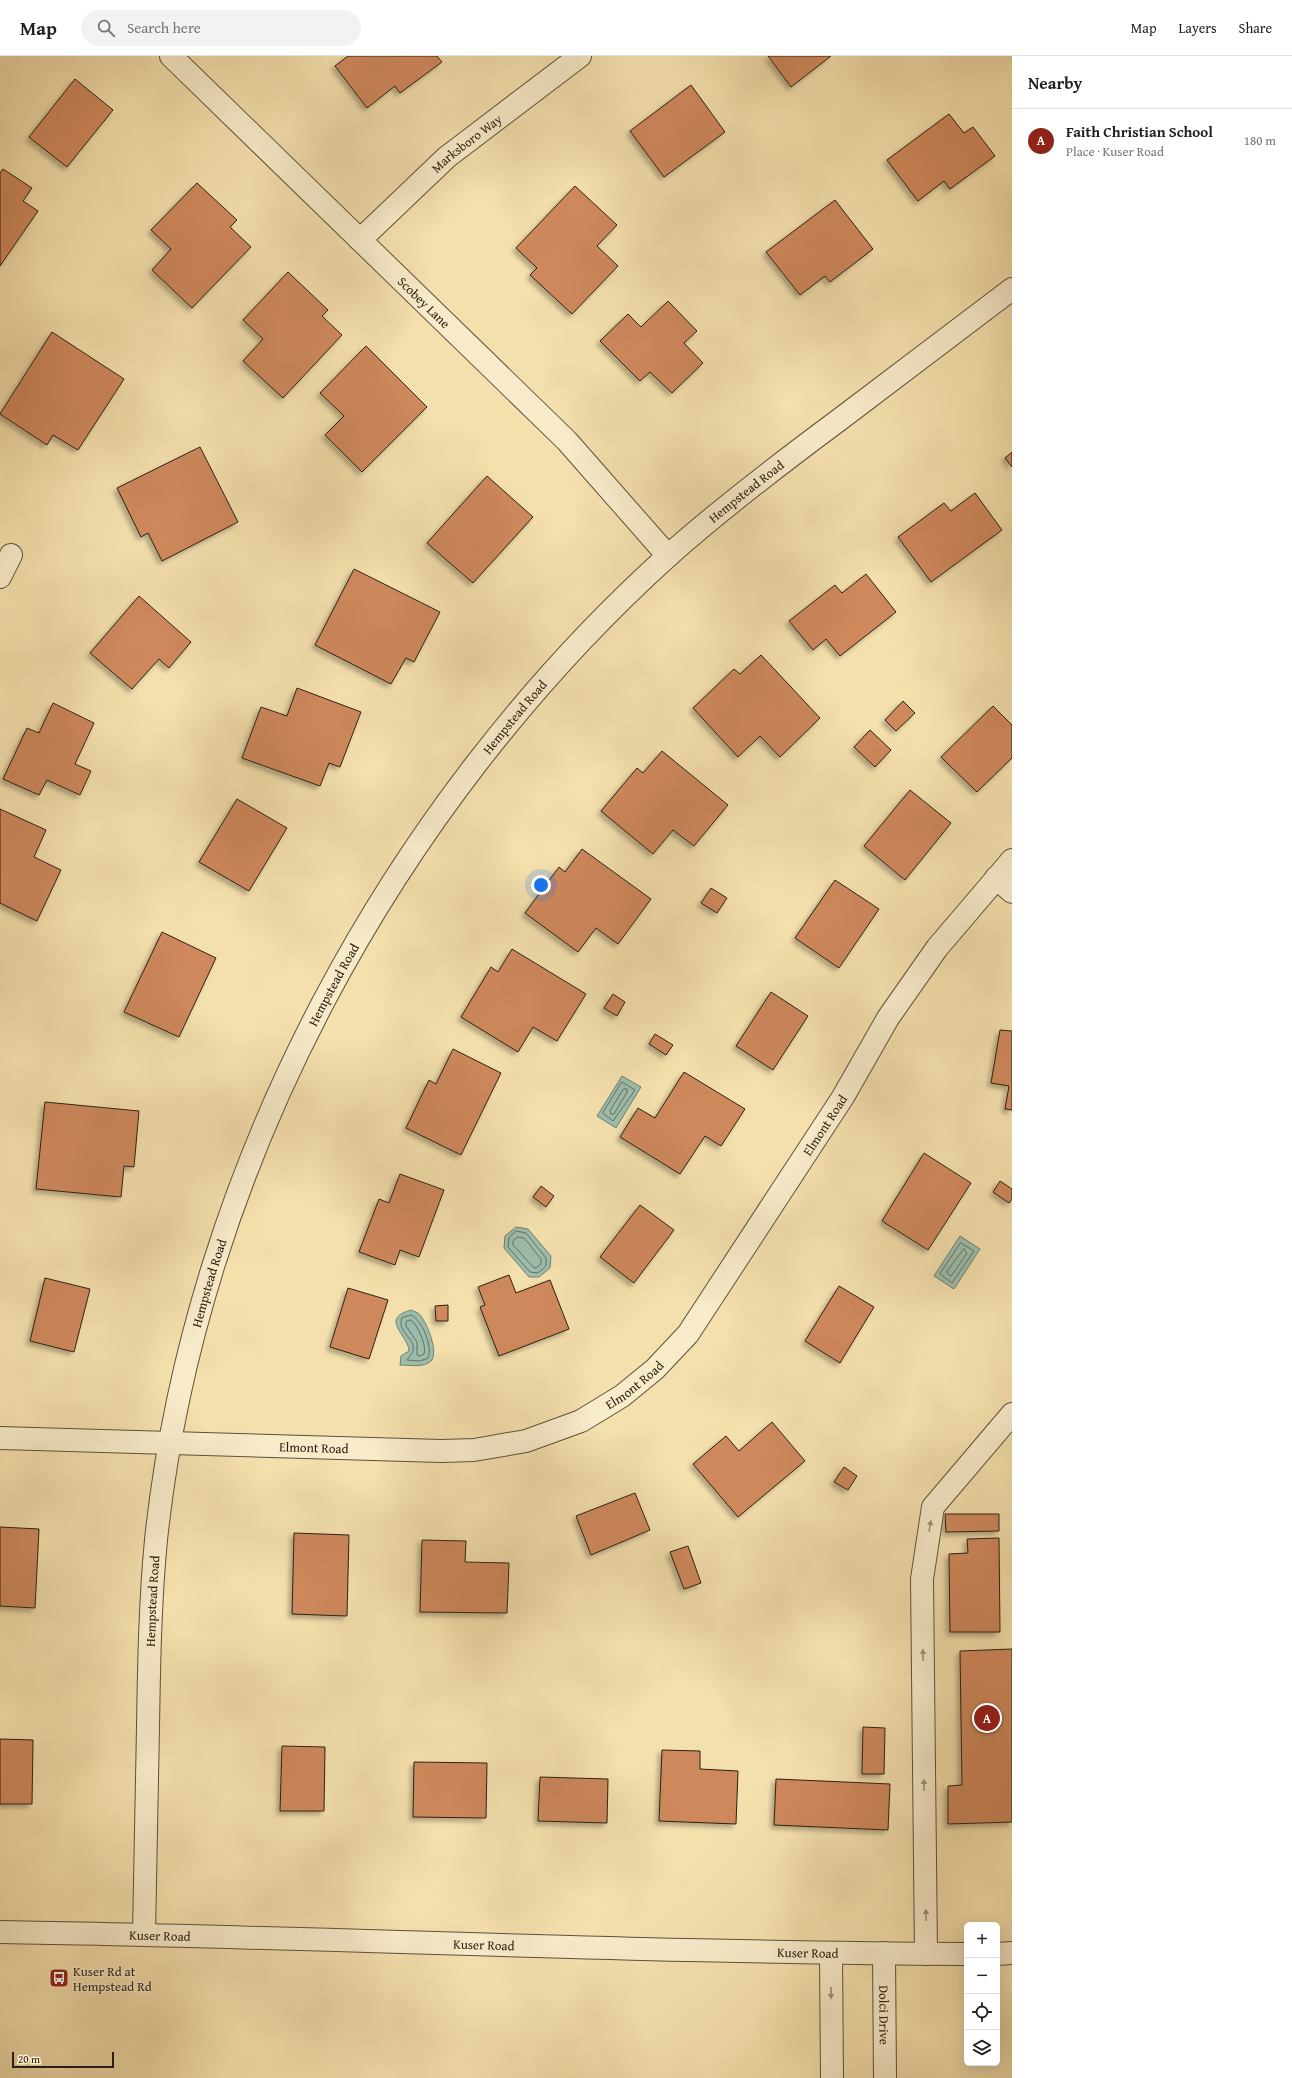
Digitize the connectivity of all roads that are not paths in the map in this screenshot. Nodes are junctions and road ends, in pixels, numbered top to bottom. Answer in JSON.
{"nodes":[{"id":1,"x":171,"y":56,"type":"edge"},
{"id":2,"x":580,"y":56,"type":"edge"},
{"id":3,"x":360,"y":240,"type":"junction"},
{"id":4,"x":1012,"y":289,"type":"edge"},
{"id":5,"x":11,"y":555,"type":"dead end"},
{"id":6,"x":668,"y":556,"type":"junction"},
{"id":7,"x":0,"y":577,"type":"edge"},
{"id":8,"x":1012,"y":860,"type":"edge"},
{"id":9,"x":996,"y":878,"type":"junction"},
{"id":10,"x":1012,"y":892,"type":"edge"},
{"id":11,"x":1012,"y":1414,"type":"edge"},
{"id":12,"x":0,"y":1438,"type":"edge"},
{"id":13,"x":170,"y":1443,"type":"junction"},
{"id":14,"x":0,"y":1932,"type":"edge"},
{"id":15,"x":144,"y":1934,"type":"junction"},
{"id":16,"x":884,"y":1953,"type":"junction"},
{"id":17,"x":1012,"y":1953,"type":"edge"},
{"id":18,"x":831,"y":1954,"type":"junction"},
{"id":19,"x":926,"y":1954,"type":"junction"},
{"id":20,"x":964,"y":1954,"type":"edge"},
{"id":21,"x":1000,"y":1954,"type":"edge"},
{"id":22,"x":832,"y":2078,"type":"edge"},
{"id":23,"x":885,"y":2078,"type":"edge"}],
"edges":[{"from":1,"to":3,"type":"street","name":"Scobey Lane"},
{"from":2,"to":3,"type":"street","name":"Marksboro Way"},
{"from":3,"to":6,"type":"street","name":"Scobey Lane"},
{"from":4,"to":6,"type":"street","name":"Hempstead Road"},
{"from":5,"to":7,"type":"street"},
{"from":6,"to":13,"type":"street","name":"Hempstead Road"},
{"from":8,"to":9,"type":"street","name":"Elmont Road"},
{"from":9,"to":10,"type":"street"},
{"from":9,"to":13,"type":"street","name":"Elmont Road"},
{"from":19,"to":11,"type":"street","one_way":true},
{"from":12,"to":13,"type":"street","name":"Elmont Road"},
{"from":13,"to":15,"type":"street","name":"Hempstead Road"},
{"from":14,"to":15,"type":"street","name":"Kuser Road"},
{"from":15,"to":18,"type":"street","name":"Kuser Road"},
{"from":16,"to":18,"type":"street","name":"Kuser Road"},
{"from":16,"to":19,"type":"street","name":"Kuser Road"},
{"from":16,"to":23,"type":"street","name":"Dolci Drive"},
{"from":17,"to":21,"type":"street"},
{"from":18,"to":22,"type":"street","one_way":true},
{"from":19,"to":20,"type":"street","name":"Kuser Road"}]}
